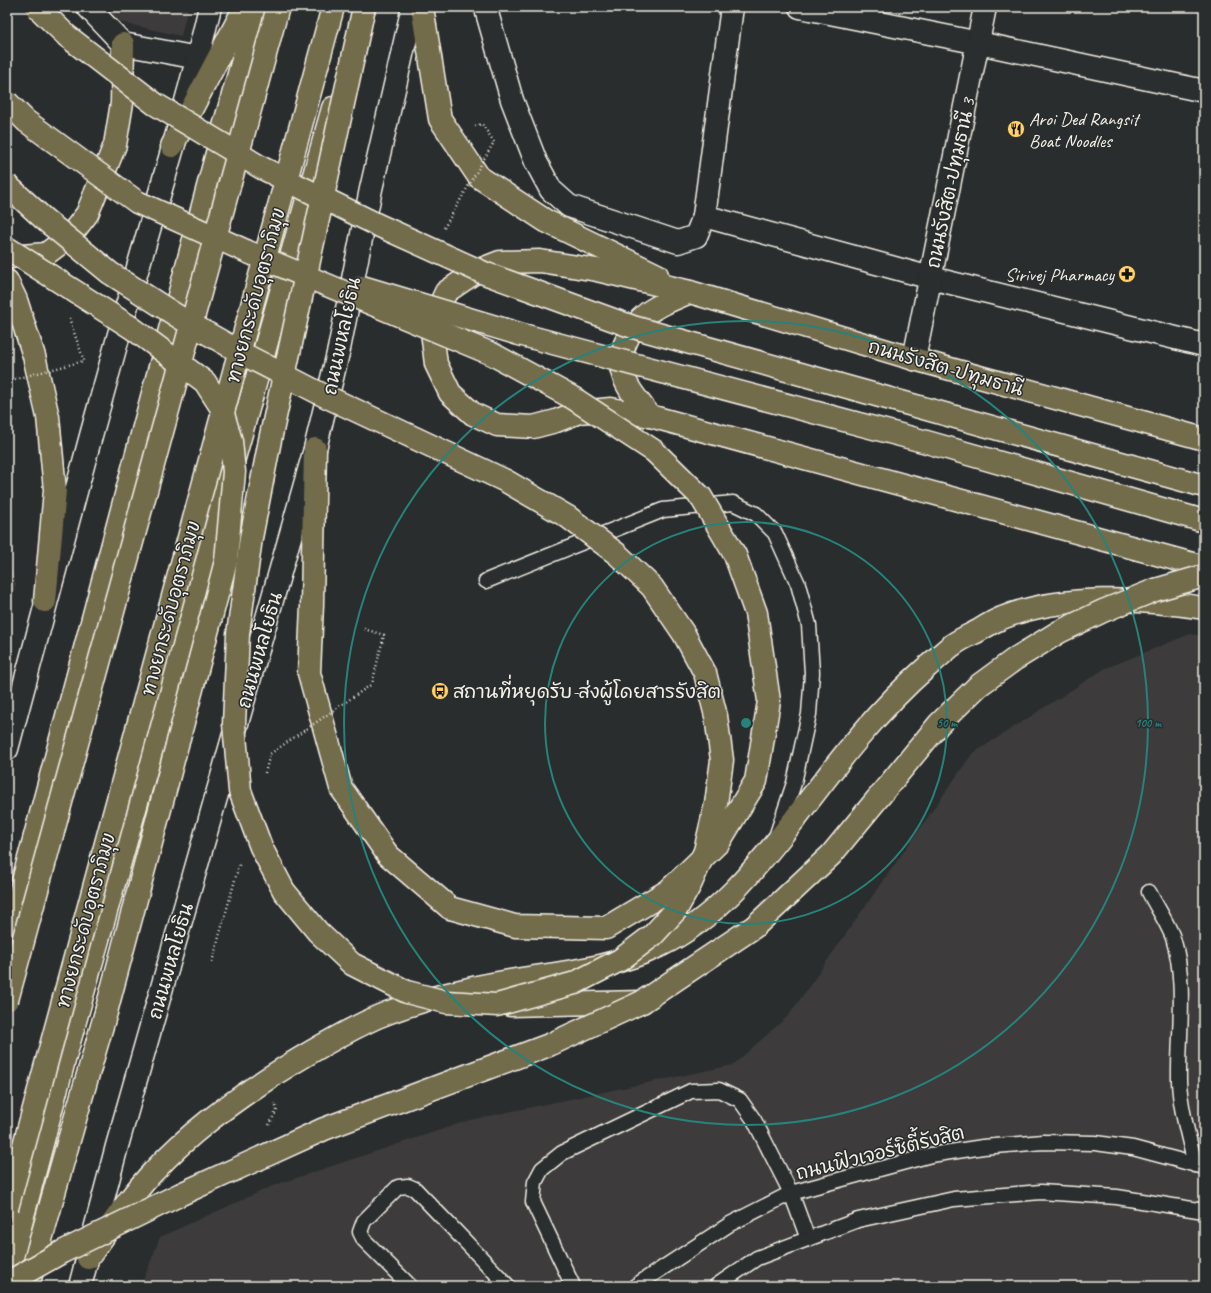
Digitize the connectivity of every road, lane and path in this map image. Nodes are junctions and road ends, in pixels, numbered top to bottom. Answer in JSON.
{"nodes":[{"id":1,"x":37,"y":7,"type":"edge"},
{"id":2,"x":88,"y":7,"type":"edge"},
{"id":3,"x":210,"y":7,"type":"edge"},
{"id":4,"x":245,"y":7,"type":"edge"},
{"id":5,"x":258,"y":7,"type":"edge"},
{"id":6,"x":278,"y":7,"type":"edge"},
{"id":7,"x":334,"y":7,"type":"edge"},
{"id":8,"x":362,"y":7,"type":"edge"},
{"id":9,"x":412,"y":7,"type":"edge"},
{"id":10,"x":422,"y":7,"type":"edge"},
{"id":11,"x":489,"y":7,"type":"edge"},
{"id":12,"x":732,"y":7,"type":"edge"},
{"id":13,"x":800,"y":7,"type":"edge"},
{"id":14,"x":985,"y":7,"type":"edge"},
{"id":15,"x":979,"y":42,"type":"junction"},
{"id":16,"x":123,"y":44,"type":"junction"},
{"id":17,"x":198,"y":58,"type":"junction"},
{"id":18,"x":1204,"y":91,"type":"edge"},
{"id":19,"x":7,"y":102,"type":"edge"},
{"id":20,"x":494,"y":142,"type":"dead end"},
{"id":21,"x":172,"y":146,"type":"junction"},
{"id":22,"x":7,"y":185,"type":"edge"},
{"id":23,"x":704,"y":216,"type":"junction"},
{"id":24,"x":443,"y":230,"type":"dead end"},
{"id":25,"x":7,"y":248,"type":"edge"},
{"id":26,"x":248,"y":252,"type":"junction"},
{"id":27,"x":7,"y":257,"type":"edge"},
{"id":28,"x":931,"y":278,"type":"junction"},
{"id":29,"x":7,"y":281,"type":"edge"},
{"id":30,"x":690,"y":292,"type":"junction"},
{"id":31,"x":1204,"y":345,"type":"edge"},
{"id":32,"x":914,"y":359,"type":"junction"},
{"id":33,"x":84,"y":361,"type":"dead end"},
{"id":34,"x":7,"y":381,"type":"edge"},
{"id":35,"x":650,"y":416,"type":"junction"},
{"id":36,"x":1204,"y":439,"type":"edge"},
{"id":37,"x":315,"y":449,"type":"junction"},
{"id":38,"x":1204,"y":486,"type":"edge"},
{"id":39,"x":1204,"y":521,"type":"edge"},
{"id":40,"x":1204,"y":567,"type":"edge"},
{"id":41,"x":1204,"y":576,"type":"edge"},
{"id":42,"x":486,"y":581,"type":"dead end"},
{"id":43,"x":45,"y":601,"type":"junction"},
{"id":44,"x":1204,"y":608,"type":"edge"},
{"id":45,"x":364,"y":629,"type":"dead end"},
{"id":46,"x":372,"y":684,"type":"dead end"},
{"id":47,"x":7,"y":749,"type":"edge"},
{"id":48,"x":773,"y":847,"type":"junction"},
{"id":49,"x":1149,"y":892,"type":"dead end"},
{"id":50,"x":7,"y":941,"type":"edge"},
{"id":51,"x":7,"y":1000,"type":"edge"},
{"id":52,"x":642,"y":1002,"type":"junction"},
{"id":53,"x":497,"y":1005,"type":"junction"},
{"id":54,"x":266,"y":1080,"type":"junction"},
{"id":55,"x":268,"y":1128,"type":"dead end"},
{"id":56,"x":1200,"y":1166,"type":"edge"},
{"id":57,"x":791,"y":1193,"type":"junction"},
{"id":58,"x":7,"y":1208,"type":"edge"},
{"id":59,"x":1204,"y":1211,"type":"edge"},
{"id":60,"x":808,"y":1239,"type":"junction"},
{"id":61,"x":88,"y":1258,"type":"junction"},
{"id":62,"x":7,"y":1276,"type":"edge"},
{"id":63,"x":7,"y":1282,"type":"edge"},
{"id":64,"x":28,"y":1286,"type":"edge"},
{"id":65,"x":80,"y":1286,"type":"edge"},
{"id":66,"x":410,"y":1286,"type":"edge"},
{"id":67,"x":508,"y":1286,"type":"edge"},
{"id":68,"x":573,"y":1286,"type":"edge"},
{"id":69,"x":636,"y":1286,"type":"edge"},
{"id":70,"x":716,"y":1286,"type":"edge"}],
"edges":[{"from":1,"to":38,"type":"main road","bridge":true},
{"from":2,"to":16,"type":"main road"},
{"from":3,"to":17,"type":"main road"},
{"from":4,"to":21,"type":"main road"},
{"from":5,"to":50,"type":"main road"},
{"from":6,"to":51,"type":"main road","bridge":true},
{"from":7,"to":58,"type":"main road","name":"ทางยกระดับอุตราภิมุข","bridge":true},
{"from":8,"to":53,"type":"main road","bridge":true},
{"from":8,"to":62,"type":"main road"},
{"from":9,"to":37,"type":"main road","name":"ถนนพหลโยธิน"},
{"from":10,"to":30,"type":"main road"},
{"from":11,"to":23,"type":"main road"},
{"from":12,"to":23,"type":"main road"},
{"from":13,"to":15,"type":"main road"},
{"from":14,"to":15,"type":"main road","name":"ถนนรังสิต-ปทุมธานี 3"},
{"from":15,"to":18,"type":"main road"},
{"from":15,"to":28,"type":"main road","name":"ถนนรังสิต-ปทุมธานี 3"},
{"from":16,"to":17,"type":"main road"},
{"from":16,"to":27,"type":"main road"},
{"from":17,"to":21,"type":"main road"},
{"from":19,"to":26,"type":"main road","bridge":true},
{"from":20,"to":24,"type":"path","bridge":true},
{"from":21,"to":43,"type":"main road"},
{"from":22,"to":53,"type":"main road","bridge":true},
{"from":23,"to":28,"type":"main road"},
{"from":25,"to":64,"type":"main road","bridge":true},
{"from":26,"to":37,"type":"main road","bridge":true},
{"from":26,"to":39,"type":"main road","bridge":true},
{"from":28,"to":31,"type":"main road"},
{"from":28,"to":32,"type":"main road","name":"ถนนรังสิต-ปทุมธานี 3"},
{"from":29,"to":43,"type":"main road"},
{"from":30,"to":32,"type":"main road","name":"ถนนรังสิต-ปทุมธานี"},
{"from":30,"to":35,"type":"main road"},
{"from":30,"to":35,"type":"main road"},
{"from":32,"to":36,"type":"main road","name":"ถนนรังสิต-ปทุมธานี"},
{"from":33,"to":34,"type":"path","bridge":true},
{"from":35,"to":40,"type":"main road"},
{"from":37,"to":61,"type":"main road","name":"ถนนพหลโยธิน"},
{"from":41,"to":52,"type":"main road","bridge":true},
{"from":42,"to":48,"type":"lane"},
{"from":43,"to":47,"type":"main road"},
{"from":44,"to":48,"type":"main road"},
{"from":45,"to":46,"type":"path"},
{"from":48,"to":54,"type":"main road"},
{"from":49,"to":56,"type":"lane"},
{"from":52,"to":53,"type":"main road","bridge":true},
{"from":52,"to":63,"type":"main road","bridge":true},
{"from":54,"to":55,"type":"path"},
{"from":54,"to":61,"type":"main road"},
{"from":56,"to":57,"type":"lane","name":"ถนนฟิวเจอร์ซิตี้รังสิต"},
{"from":57,"to":60,"type":"lane"},
{"from":57,"to":68,"type":"lane"},
{"from":57,"to":69,"type":"lane","name":"ถนนฟิวเจอร์ซิตี้รังสิต"},
{"from":59,"to":60,"type":"lane"},
{"from":60,"to":70,"type":"lane"},
{"from":61,"to":65,"type":"main road","name":"ถนนพหลโยธิน"},
{"from":66,"to":67,"type":"lane"}]}
